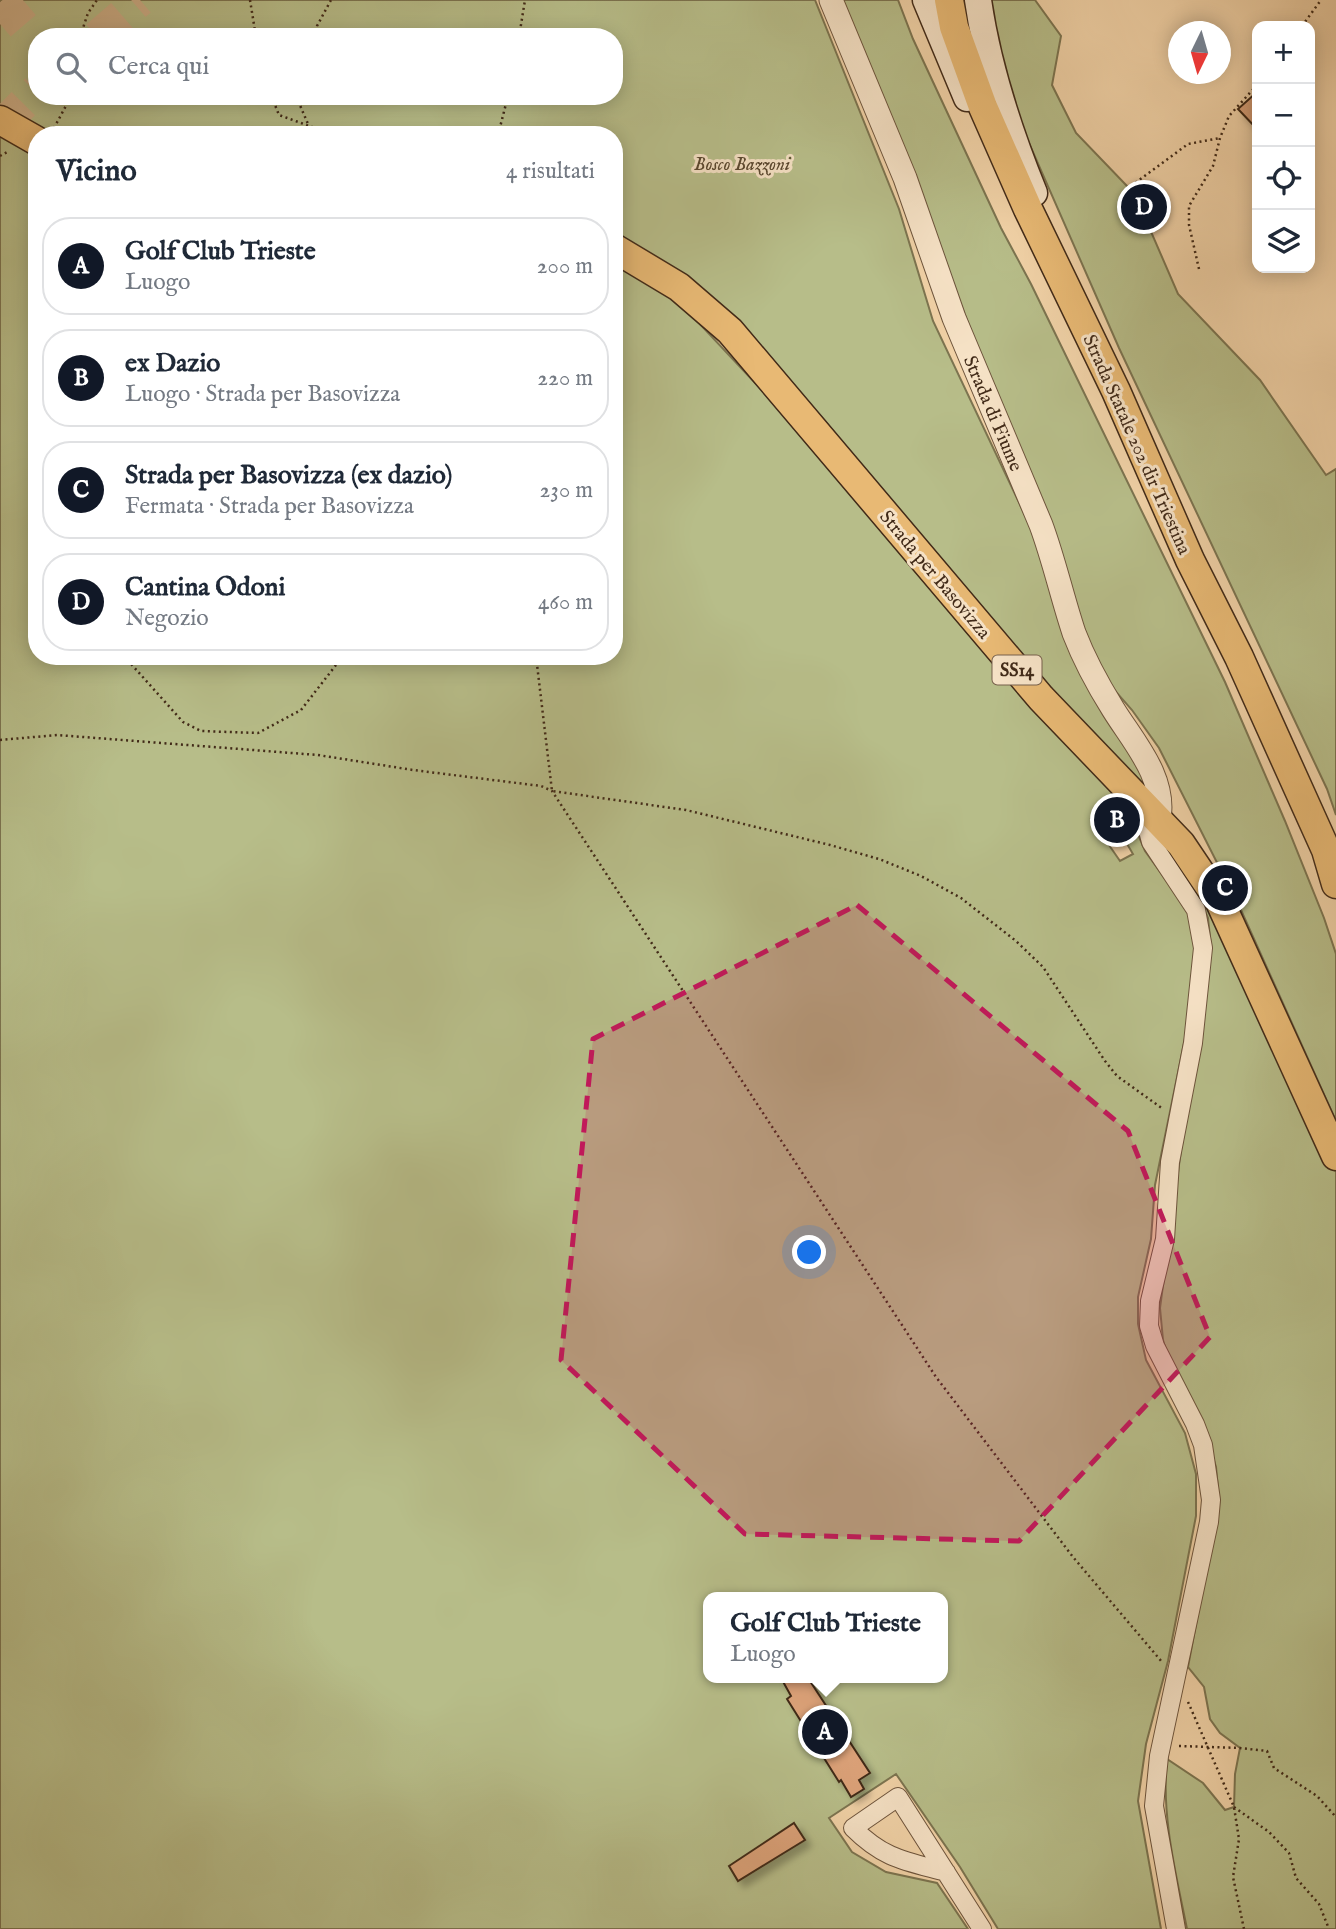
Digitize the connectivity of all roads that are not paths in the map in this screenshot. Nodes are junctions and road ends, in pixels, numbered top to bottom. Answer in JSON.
{"nodes":[{"id":1,"x":831,"y":0,"type":"edge"},
{"id":2,"x":926,"y":0,"type":"edge"},
{"id":3,"x":948,"y":0,"type":"edge"},
{"id":4,"x":978,"y":0,"type":"edge"},
{"id":5,"x":0,"y":120,"type":"edge"},
{"id":6,"x":28,"y":130,"type":"edge"},
{"id":7,"x":1028,"y":209,"type":"junction"},
{"id":8,"x":623,"y":253,"type":"edge"},
{"id":9,"x":1107,"y":373,"type":"junction"},
{"id":10,"x":1159,"y":819,"type":"junction"},
{"id":11,"x":1336,"y":884,"type":"edge"},
{"id":12,"x":1336,"y":1156,"type":"edge"},
{"id":13,"x":946,"y":1872,"type":"junction"},
{"id":14,"x":982,"y":1929,"type":"edge"},
{"id":15,"x":1176,"y":1929,"type":"edge"}],
"edges":[{"from":1,"to":10,"type":"street","name":"Strada di Fiume"},
{"from":2,"to":7,"type":"main road"},
{"from":3,"to":7,"type":"main road","name":"Strada Statale 202 dir Triestina"},
{"from":4,"to":9,"type":"main road"},
{"from":5,"to":6,"type":"main road"},
{"from":7,"to":9,"type":"main road","name":"Strada Statale 202 dir Triestina"},
{"from":8,"to":10,"type":"main road","name":"Strada per Basovizza","number":"SS14"},
{"from":9,"to":11,"type":"main road","name":"Strada Statale 202 dir Triestina"},
{"from":10,"to":12,"type":"main road","name":"Strada per Basovizza","number":"SS14"},
{"from":10,"to":15,"type":"street"},
{"from":13,"to":13,"type":"street"},
{"from":13,"to":14,"type":"street"}]}
